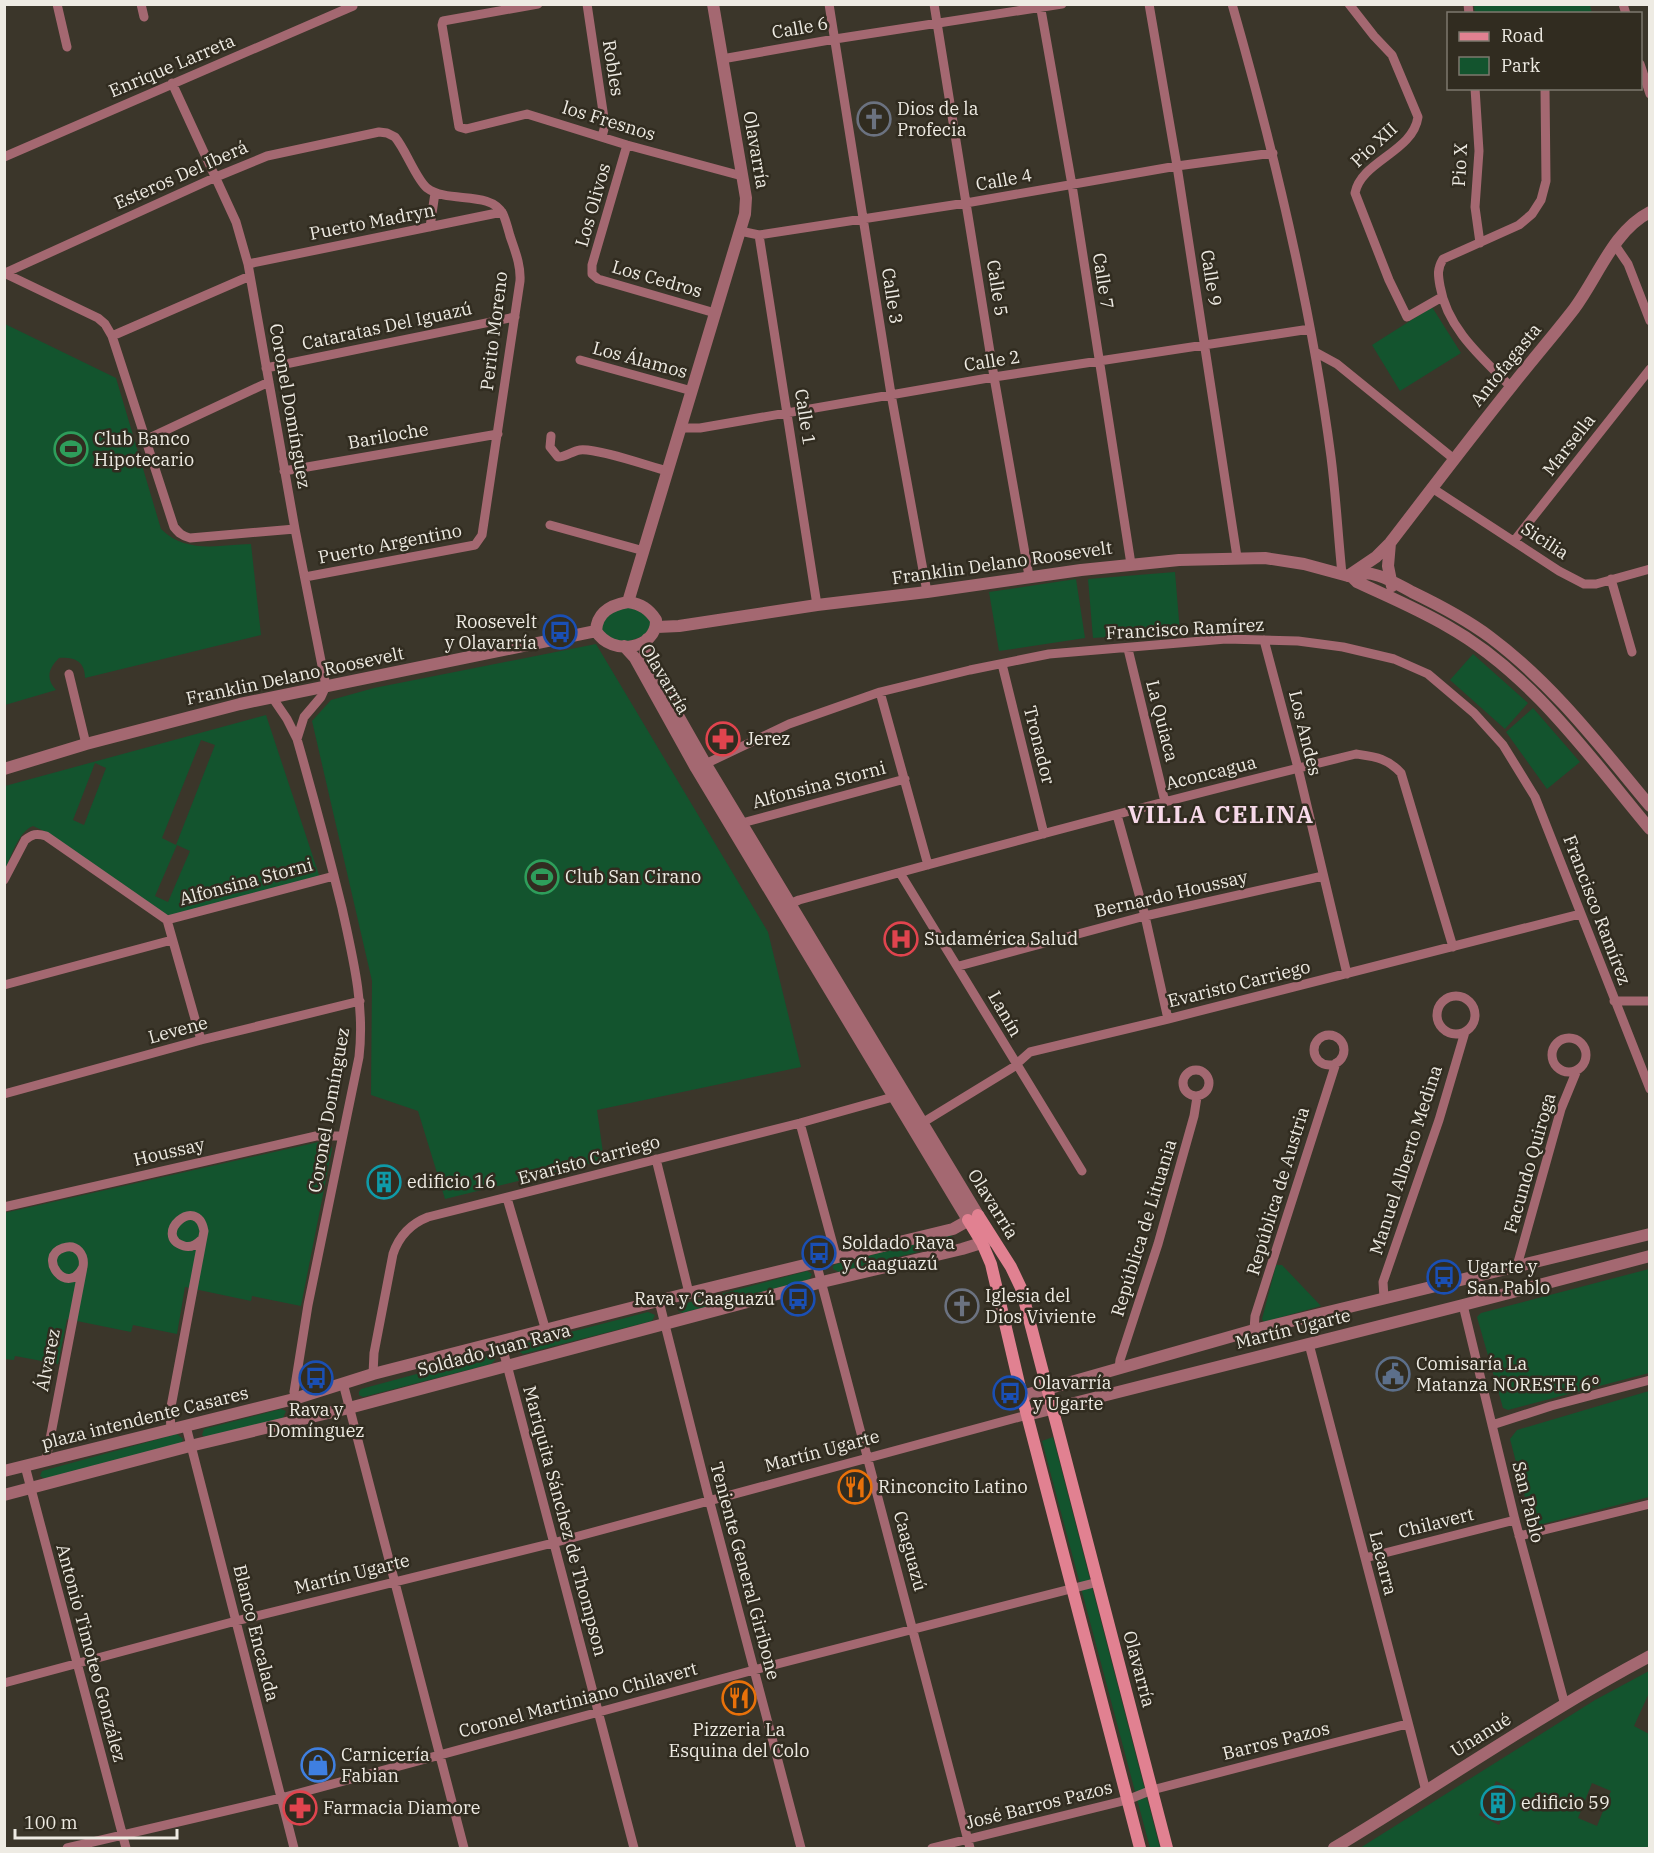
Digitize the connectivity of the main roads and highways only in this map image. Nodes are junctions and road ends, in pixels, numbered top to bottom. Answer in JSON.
{"nodes":[{"id":1,"x":973,"y":1218,"type":"road end"},
{"id":2,"x":987,"y":1241,"type":"junction"},
{"id":3,"x":1140,"y":1848,"type":"edge"},
{"id":4,"x":1167,"y":1848,"type":"edge"}],
"edges":[{"from":1,"to":2,"type":"main road","name":"Olavarría"},
{"from":2,"to":3,"type":"main road","name":"Olavarría"},
{"from":2,"to":4,"type":"main road","name":"Olavarría"}]}
